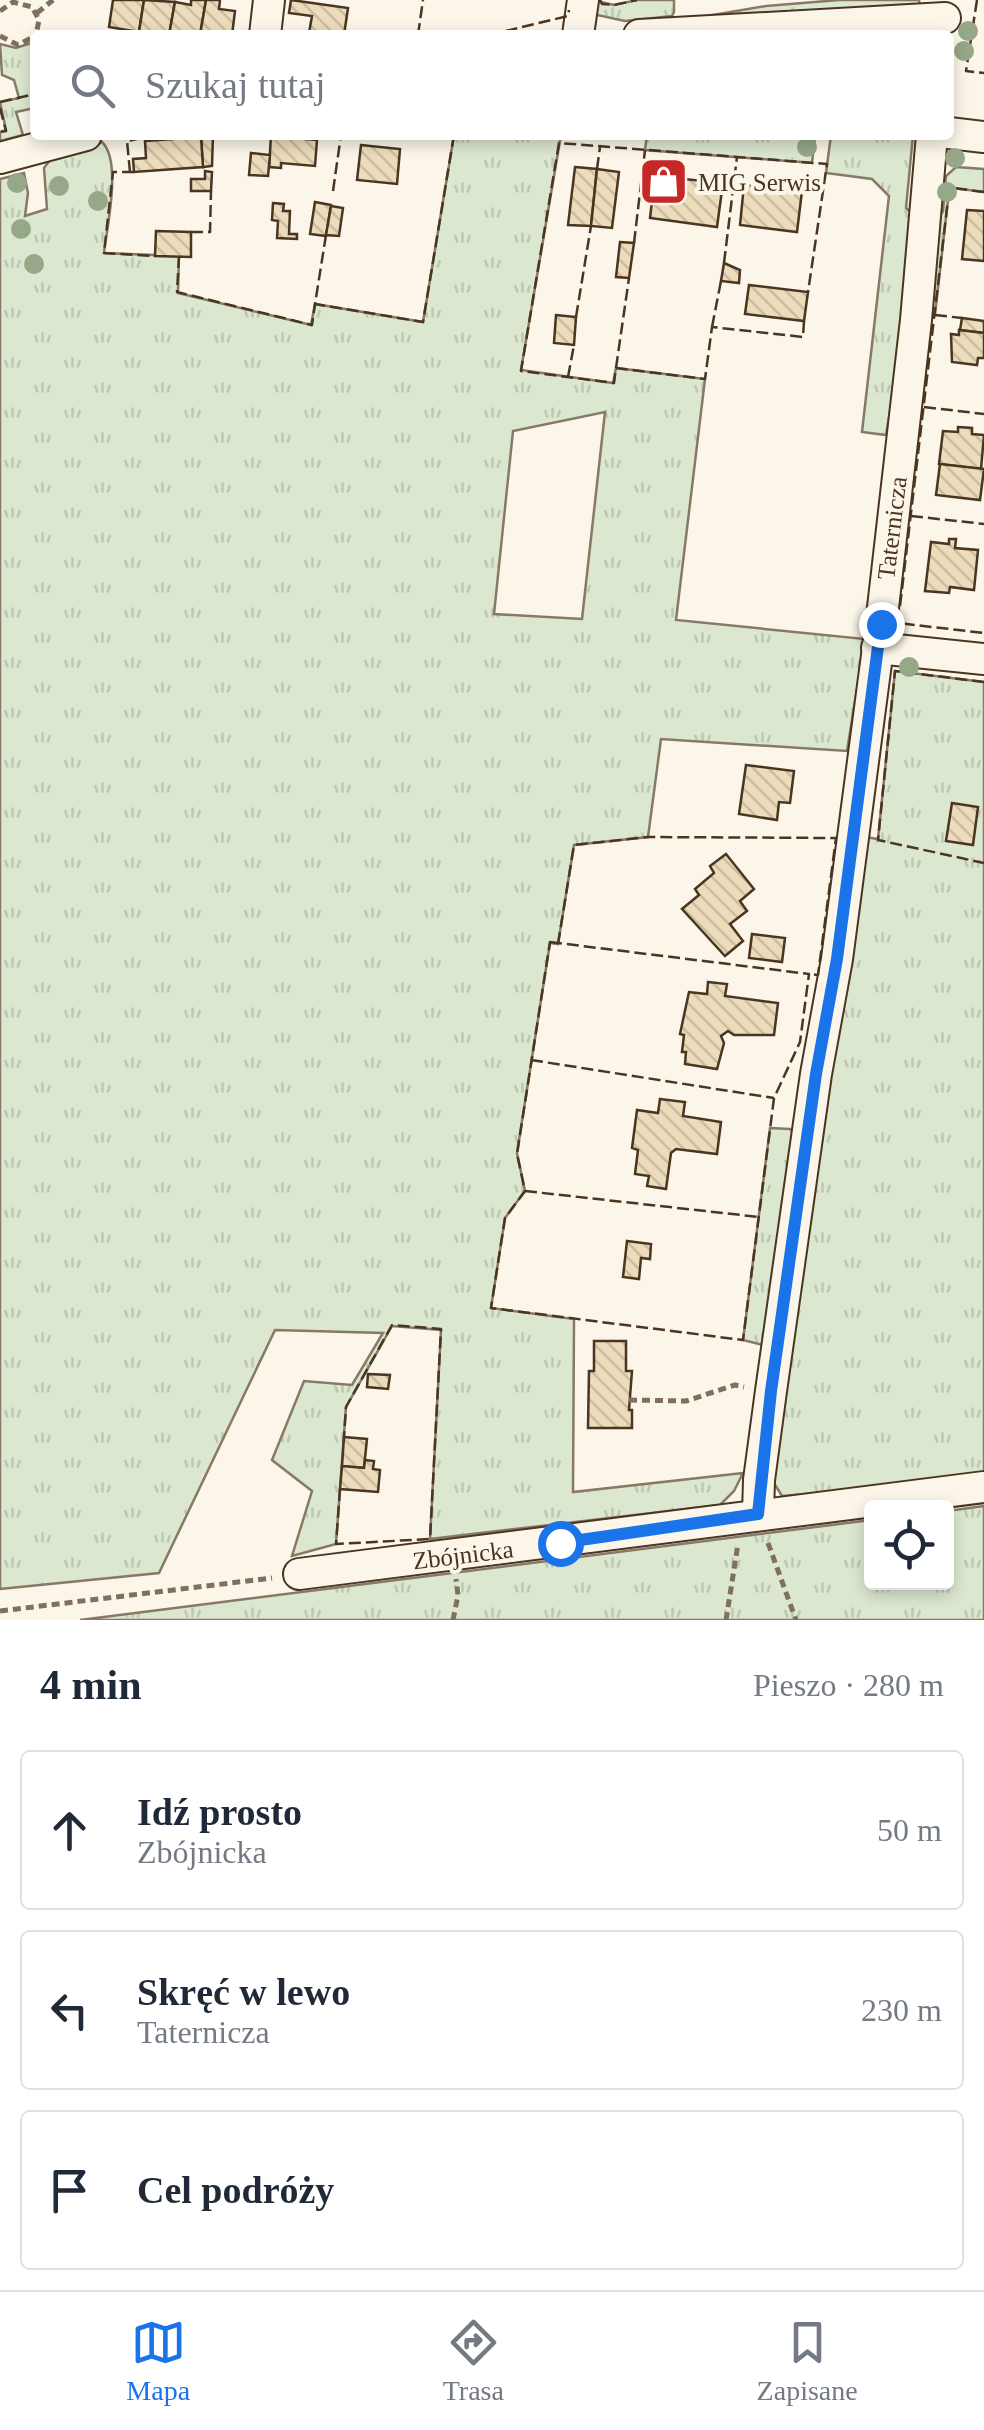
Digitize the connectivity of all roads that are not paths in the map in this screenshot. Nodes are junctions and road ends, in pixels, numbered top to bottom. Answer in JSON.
{"nodes":[{"id":1,"x":269,"y":0,"type":"edge"},
{"id":2,"x":583,"y":0,"type":"edge"},
{"id":3,"x":945,"y":18,"type":"edge"},
{"id":4,"x":266,"y":30,"type":"edge"},
{"id":5,"x":579,"y":30,"type":"edge"},
{"id":6,"x":729,"y":30,"type":"edge"},
{"id":7,"x":954,"y":133,"type":"edge"},
{"id":8,"x":984,"y":136,"type":"edge"},
{"id":9,"x":67,"y":140,"type":"edge"},
{"id":10,"x":932,"y":140,"type":"edge"},
{"id":11,"x":0,"y":158,"type":"edge"},
{"id":12,"x":878,"y":648,"type":"junction"},
{"id":13,"x":984,"y":659,"type":"edge"},
{"id":14,"x":984,"y":1487,"type":"edge"},
{"id":15,"x":750,"y":1515,"type":"junction"},
{"id":16,"x":300,"y":1574,"type":"road end"}],
"edges":[{"from":1,"to":4,"type":"street"},
{"from":2,"to":5,"type":"street"},
{"from":3,"to":6,"type":"street"},
{"from":7,"to":8,"type":"street"},
{"from":9,"to":11,"type":"street"},
{"from":10,"to":12,"type":"street","name":"Taternicza"},
{"from":12,"to":13,"type":"street"},
{"from":12,"to":15,"type":"street","name":"Taternicza"},
{"from":14,"to":15,"type":"street","name":"Zbójnicka"},
{"from":15,"to":16,"type":"street","name":"Zbójnicka"}]}
